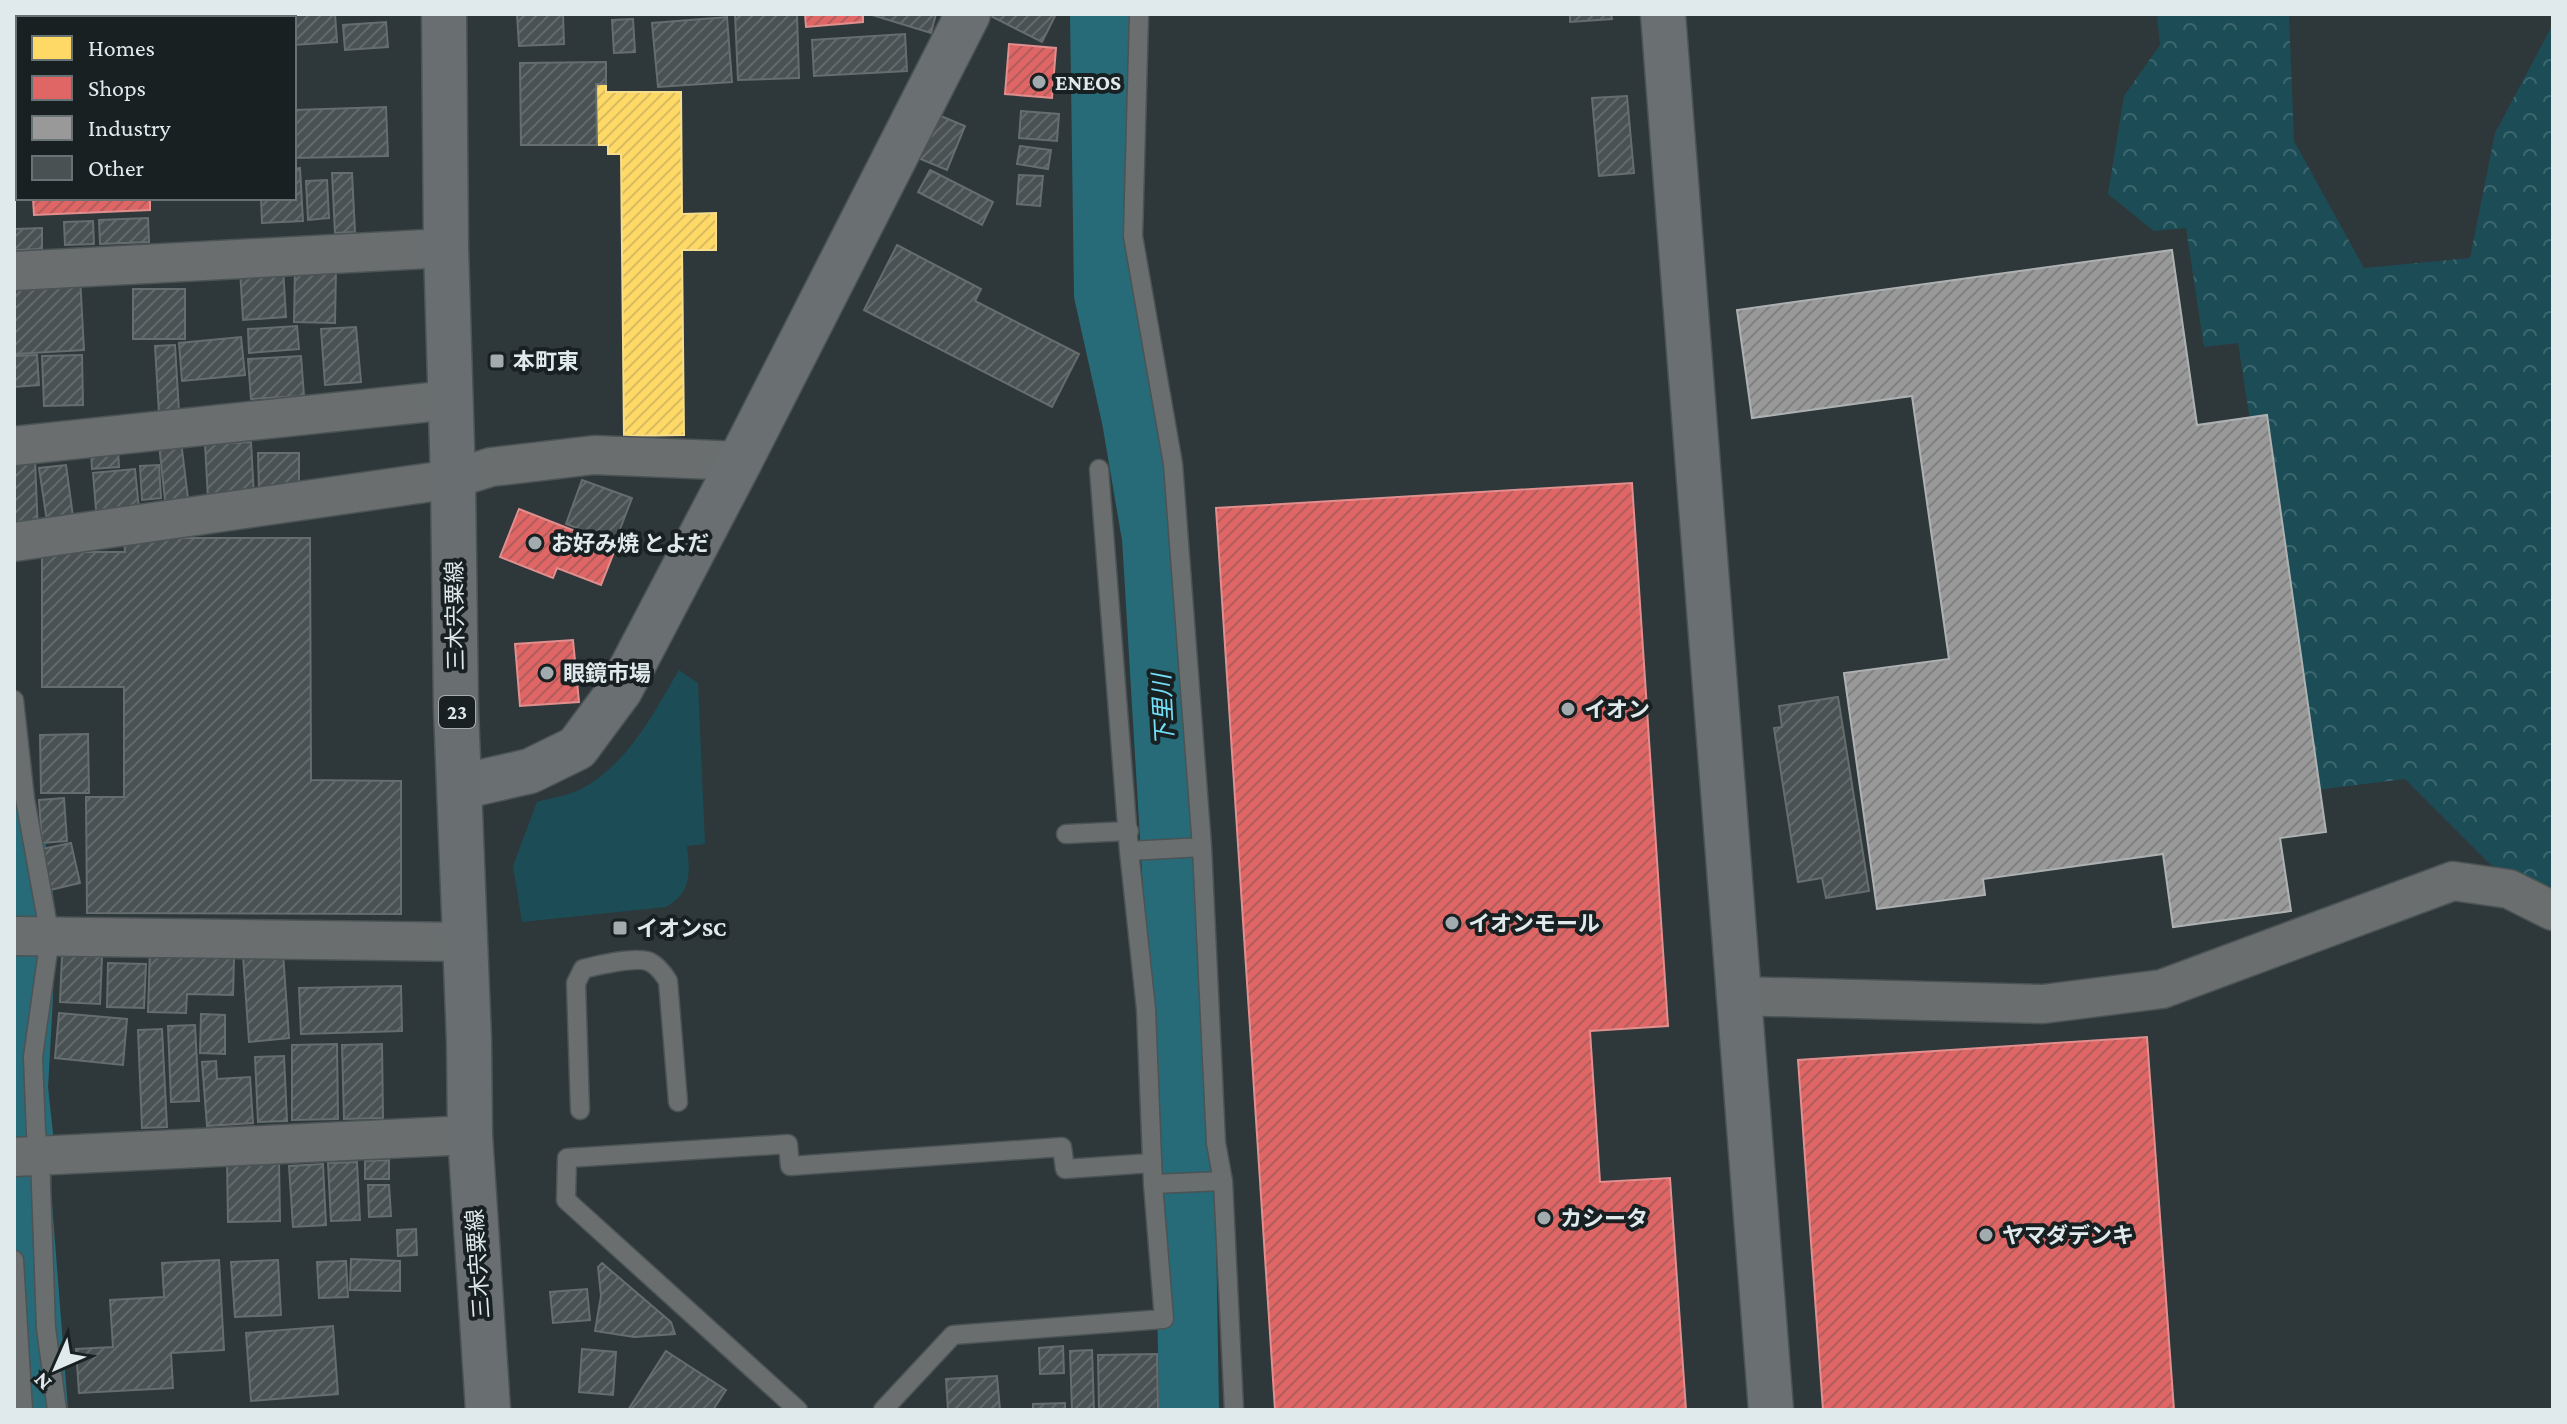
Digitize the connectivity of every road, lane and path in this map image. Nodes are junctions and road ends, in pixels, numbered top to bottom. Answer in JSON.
{"nodes":[{"id":1,"x":444,"y":14,"type":"edge"},
{"id":2,"x":968,"y":14,"type":"edge"},
{"id":3,"x":1139,"y":14,"type":"edge"},
{"id":4,"x":1663,"y":14,"type":"edge"},
{"id":5,"x":446,"y":248,"type":"junction"},
{"id":6,"x":14,"y":271,"type":"edge"},
{"id":7,"x":450,"y":400,"type":"junction"},
{"id":8,"x":14,"y":446,"type":"edge"},
{"id":9,"x":740,"y":461,"type":"junction"},
{"id":10,"x":1099,"y":469,"type":"dead end"},
{"id":11,"x":453,"y":479,"type":"junction"},
{"id":12,"x":14,"y":542,"type":"edge"},
{"id":13,"x":14,"y":700,"type":"edge"},
{"id":14,"x":460,"y":787,"type":"junction"},
{"id":15,"x":1129,"y":831,"type":"junction"},
{"id":16,"x":1066,"y":834,"type":"dead end"},
{"id":17,"x":1202,"y":847,"type":"junction"},
{"id":18,"x":1129,"y":851,"type":"junction"},
{"id":19,"x":2553,"y":911,"type":"edge"},
{"id":20,"x":27,"y":936,"type":"edge"},
{"id":21,"x":465,"y":942,"type":"junction"},
{"id":22,"x":1736,"y":996,"type":"junction"},
{"id":23,"x":678,"y":1102,"type":"dead end"},
{"id":24,"x":580,"y":1110,"type":"dead end"},
{"id":25,"x":470,"y":1135,"type":"junction"},
{"id":26,"x":27,"y":1157,"type":"edge"},
{"id":27,"x":1152,"y":1163,"type":"junction"},
{"id":28,"x":1223,"y":1181,"type":"junction"},
{"id":29,"x":1153,"y":1184,"type":"junction"},
{"id":30,"x":14,"y":1260,"type":"edge"},
{"id":31,"x":16,"y":1327,"type":"edge"},
{"id":32,"x":23,"y":1410,"type":"edge"},
{"id":33,"x":57,"y":1410,"type":"edge"},
{"id":34,"x":488,"y":1410,"type":"edge"},
{"id":35,"x":798,"y":1410,"type":"edge"},
{"id":36,"x":883,"y":1410,"type":"edge"},
{"id":37,"x":1234,"y":1410,"type":"edge"},
{"id":38,"x":1771,"y":1410,"type":"edge"}],
"edges":[{"from":1,"to":5,"type":"main road","name":"三木宍粟線","number":"23"},
{"from":2,"to":9,"type":"street"},
{"from":3,"to":17,"type":"lane"},
{"from":4,"to":22,"type":"street"},
{"from":5,"to":6,"type":"street"},
{"from":5,"to":7,"type":"main road","name":"三木宍粟線","number":"23"},
{"from":7,"to":8,"type":"street"},
{"from":7,"to":11,"type":"main road","name":"三木宍粟線","number":"23"},
{"from":9,"to":11,"type":"street"},
{"from":9,"to":14,"type":"street"},
{"from":10,"to":15,"type":"lane"},
{"from":11,"to":12,"type":"street"},
{"from":11,"to":14,"type":"main road","name":"三木宍粟線","number":"23"},
{"from":13,"to":20,"type":"lane"},
{"from":14,"to":21,"type":"main road","name":"三木宍粟線","number":"23"},
{"from":15,"to":16,"type":"lane"},
{"from":15,"to":18,"type":"lane"},
{"from":17,"to":18,"type":"lane"},
{"from":17,"to":28,"type":"lane"},
{"from":18,"to":27,"type":"lane"},
{"from":19,"to":22,"type":"street"},
{"from":20,"to":21,"type":"street"},
{"from":20,"to":26,"type":"lane"},
{"from":21,"to":25,"type":"main road","name":"三木宍粟線","number":"23"},
{"from":22,"to":38,"type":"street"},
{"from":23,"to":24,"type":"lane"},
{"from":25,"to":26,"type":"street"},
{"from":25,"to":34,"type":"main road","name":"三木宍粟線","number":"23"},
{"from":26,"to":33,"type":"lane"},
{"from":27,"to":29,"type":"lane"},
{"from":27,"to":35,"type":"lane"},
{"from":28,"to":29,"type":"lane"},
{"from":28,"to":37,"type":"lane"},
{"from":29,"to":36,"type":"lane"},
{"from":30,"to":31,"type":"lane"},
{"from":31,"to":32,"type":"lane"}]}
